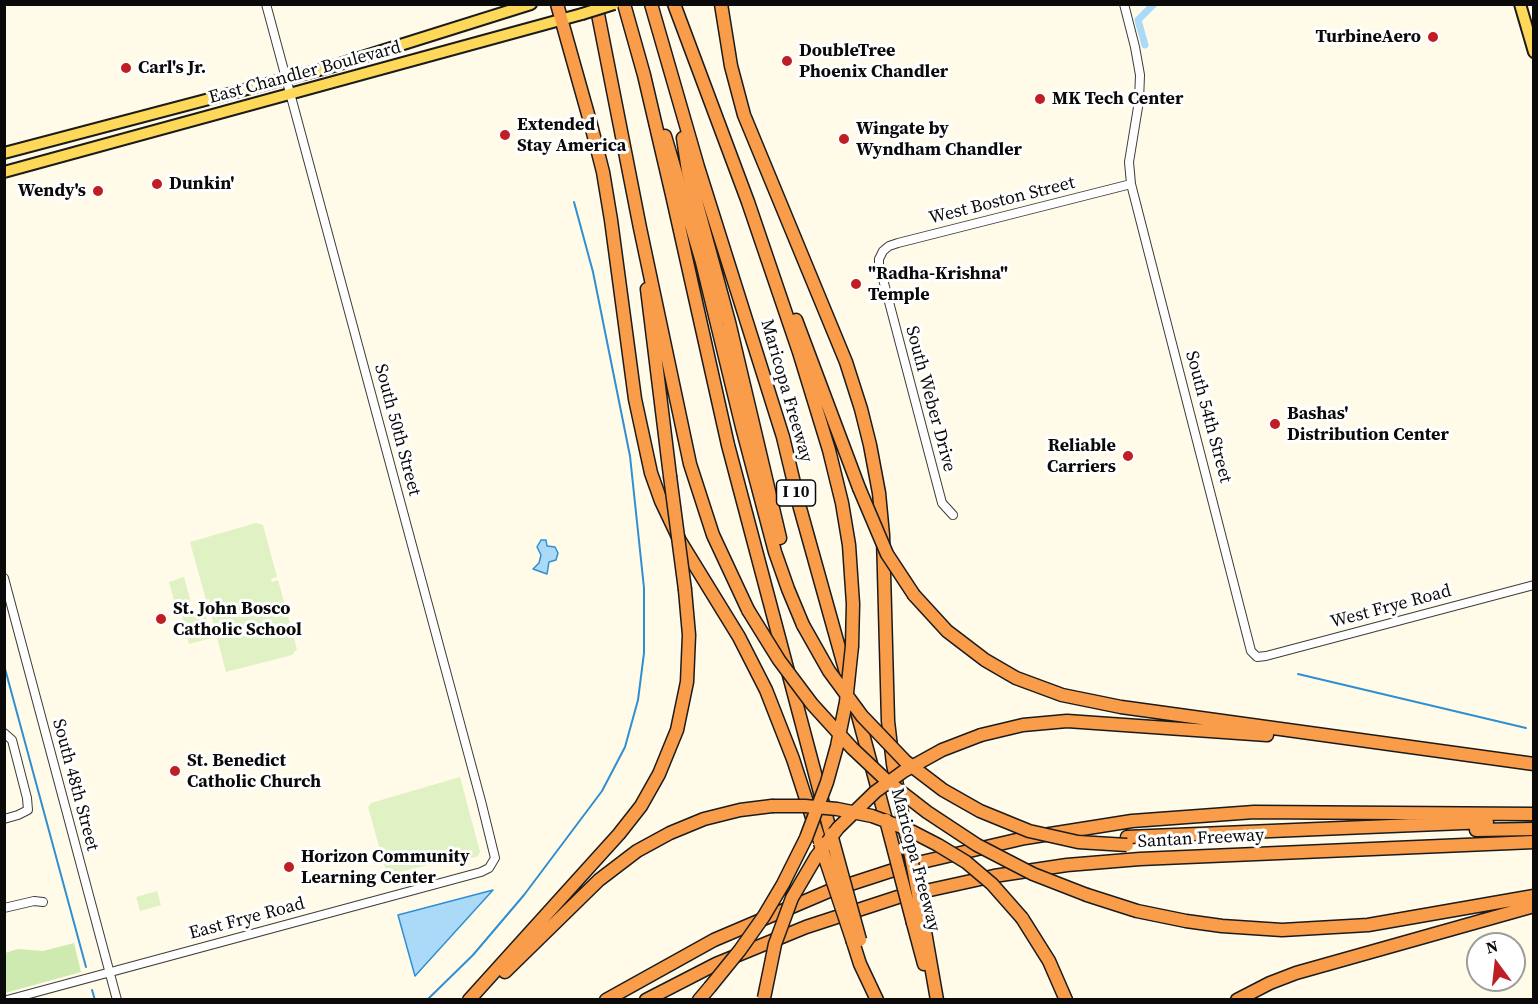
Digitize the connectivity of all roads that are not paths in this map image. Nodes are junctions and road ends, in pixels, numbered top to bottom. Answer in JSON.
{"nodes":[{"id":1,"x":266,"y":4,"type":"edge"},
{"id":2,"x":531,"y":4,"type":"edge"},
{"id":3,"x":557,"y":4,"type":"edge"},
{"id":4,"x":596,"y":4,"type":"edge"},
{"id":5,"x":614,"y":4,"type":"edge"},
{"id":6,"x":624,"y":4,"type":"edge"},
{"id":7,"x":651,"y":4,"type":"edge"},
{"id":8,"x":674,"y":4,"type":"edge"},
{"id":9,"x":721,"y":4,"type":"edge"},
{"id":10,"x":1124,"y":4,"type":"edge"},
{"id":11,"x":1520,"y":4,"type":"edge"},
{"id":12,"x":560,"y":20,"type":"junction"},
{"id":13,"x":1533,"y":52,"type":"edge"},
{"id":14,"x":644,"y":75,"type":"junction"},
{"id":15,"x":286,"y":78,"type":"junction"},
{"id":16,"x":675,"y":90,"type":"junction"},
{"id":17,"x":291,"y":94,"type":"junction"},
{"id":18,"x":4,"y":153,"type":"edge"},
{"id":19,"x":4,"y":172,"type":"edge"},
{"id":20,"x":1131,"y":184,"type":"junction"},
{"id":21,"x":748,"y":202,"type":"junction"},
{"id":22,"x":640,"y":228,"type":"junction"},
{"id":23,"x":883,"y":251,"type":"joint"},
{"id":24,"x":953,"y":515,"type":"dead end"},
{"id":25,"x":5,"y":581,"type":"edge"},
{"id":26,"x":1533,"y":585,"type":"edge"},
{"id":27,"x":1257,"y":657,"type":"joint"},
{"id":28,"x":6,"y":734,"type":"edge"},
{"id":29,"x":1337,"y":737,"type":"junction"},
{"id":30,"x":1533,"y":764,"type":"edge"},
{"id":31,"x":1533,"y":814,"type":"edge"},
{"id":32,"x":4,"y":819,"type":"edge"},
{"id":33,"x":1533,"y":819,"type":"edge"},
{"id":34,"x":1533,"y":829,"type":"edge"},
{"id":35,"x":825,"y":836,"type":"junction"},
{"id":36,"x":1127,"y":841,"type":"junction"},
{"id":37,"x":1533,"y":842,"type":"edge"},
{"id":38,"x":493,"y":864,"type":"joint"},
{"id":39,"x":1533,"y":896,"type":"edge"},
{"id":40,"x":43,"y":902,"type":"dead end"},
{"id":41,"x":1533,"y":906,"type":"edge"},
{"id":42,"x":4,"y":908,"type":"edge"},
{"id":43,"x":918,"y":922,"type":"junction"},
{"id":44,"x":110,"y":972,"type":"junction"},
{"id":45,"x":43,"y":990,"type":"junction"},
{"id":46,"x":7,"y":999,"type":"edge"},
{"id":47,"x":45,"y":999,"type":"edge"},
{"id":48,"x":117,"y":999,"type":"edge"},
{"id":49,"x":469,"y":999,"type":"edge"},
{"id":50,"x":478,"y":999,"type":"edge"},
{"id":51,"x":606,"y":999,"type":"edge"},
{"id":52,"x":646,"y":999,"type":"edge"},
{"id":53,"x":699,"y":999,"type":"edge"},
{"id":54,"x":764,"y":999,"type":"edge"},
{"id":55,"x":878,"y":999,"type":"edge"},
{"id":56,"x":936,"y":999,"type":"edge"},
{"id":57,"x":1066,"y":999,"type":"edge"},
{"id":58,"x":1237,"y":999,"type":"edge"}],
"edges":[{"from":1,"to":15,"type":"street","name":"South 50th Street"},
{"from":2,"to":15,"type":"main road","name":"East Chandler Boulevard"},
{"from":3,"to":12,"type":"highway"},
{"from":4,"to":22,"type":"highway"},
{"from":5,"to":12,"type":"main road","name":"East Chandler Boulevard","bridge":true},
{"from":6,"to":14,"type":"highway"},
{"from":7,"to":16,"type":"highway","name":"Maricopa Freeway","number":"I 10"},
{"from":8,"to":21,"type":"highway"},
{"from":9,"to":43,"type":"highway","bridge":true},
{"from":10,"to":20,"type":"street","name":"South 54th Street"},
{"from":11,"to":13,"type":"main road"},
{"from":12,"to":17,"type":"main road","name":"East Chandler Boulevard"},
{"from":12,"to":35,"type":"highway"},
{"from":14,"to":35,"type":"highway"},
{"from":14,"to":36,"type":"highway","bridge":true},
{"from":15,"to":17,"type":"street","name":"South 50th Street"},
{"from":15,"to":18,"type":"main road","name":"East Chandler Boulevard"},
{"from":16,"to":36,"type":"highway","bridge":true},
{"from":16,"to":43,"type":"highway","name":"Maricopa Freeway","number":"I 10","bridge":true},
{"from":17,"to":19,"type":"main road","name":"East Chandler Boulevard"},
{"from":17,"to":38,"type":"street","name":"South 50th Street"},
{"from":20,"to":23,"type":"street","name":"West Boston Street"},
{"from":20,"to":27,"type":"street","name":"South 54th Street"},
{"from":21,"to":29,"type":"highway","bridge":true},
{"from":21,"to":53,"type":"highway","bridge":true},
{"from":22,"to":39,"type":"highway","bridge":true},
{"from":22,"to":49,"type":"highway","bridge":true},
{"from":23,"to":24,"type":"street","name":"South Weber Drive"},
{"from":25,"to":44,"type":"street","name":"South 48th Street"},
{"from":26,"to":27,"type":"street","name":"West Frye Road"},
{"from":28,"to":32,"type":"street"},
{"from":29,"to":30,"type":"highway"},
{"from":29,"to":54,"type":"highway","bridge":true},
{"from":31,"to":51,"type":"highway","name":"Santan Freeway"},
{"from":33,"to":36,"type":"highway"},
{"from":34,"to":36,"type":"highway"},
{"from":35,"to":55,"type":"highway","bridge":true},
{"from":37,"to":52,"type":"highway","name":"Santan Freeway"},
{"from":38,"to":44,"type":"street","name":"East Frye Road"},
{"from":40,"to":42,"type":"street"},
{"from":41,"to":58,"type":"highway"},
{"from":43,"to":56,"type":"highway"},
{"from":44,"to":45,"type":"street","name":"East Frye Road"},
{"from":44,"to":48,"type":"street","name":"South 48th Street"},
{"from":45,"to":46,"type":"street","name":"East Frye Road"},
{"from":45,"to":47,"type":"street"},
{"from":50,"to":57,"type":"highway","bridge":true}]}
